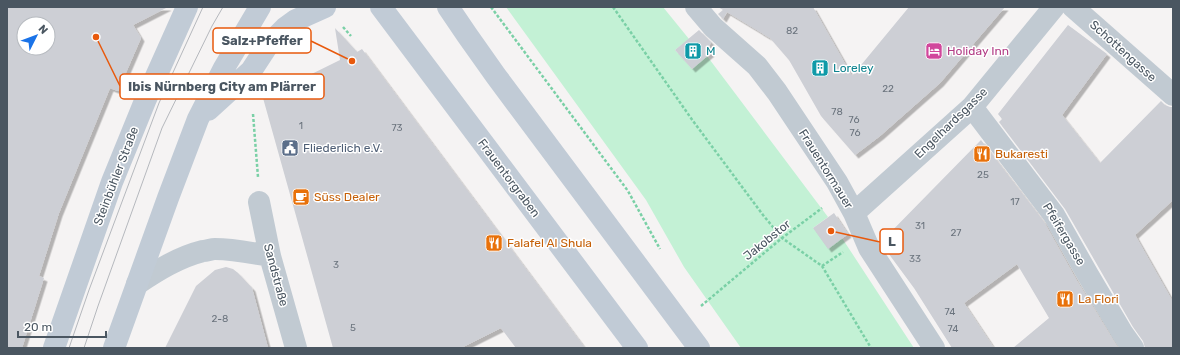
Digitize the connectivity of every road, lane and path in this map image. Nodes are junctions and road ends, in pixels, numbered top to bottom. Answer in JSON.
{"nodes":[{"id":1,"x":187,"y":7,"type":"edge"},
{"id":2,"x":260,"y":7,"type":"edge"},
{"id":3,"x":325,"y":7,"type":"edge"},
{"id":4,"x":370,"y":7,"type":"edge"},
{"id":5,"x":448,"y":7,"type":"edge"},
{"id":6,"x":491,"y":7,"type":"edge"},
{"id":7,"x":613,"y":7,"type":"edge"},
{"id":8,"x":696,"y":7,"type":"edge"},
{"id":9,"x":1054,"y":7,"type":"edge"},
{"id":10,"x":1073,"y":7,"type":"edge"},
{"id":11,"x":386,"y":14,"type":"edge"},
{"id":12,"x":343,"y":27,"type":"dead end"},
{"id":13,"x":350,"y":36,"type":"dead end"},
{"id":14,"x":1173,"y":95,"type":"edge"},
{"id":15,"x":972,"y":107,"type":"junction"},
{"id":16,"x":253,"y":114,"type":"dead end"},
{"id":17,"x":198,"y":119,"type":"junction"},
{"id":18,"x":260,"y":202,"type":"joint"},
{"id":19,"x":854,"y":213,"type":"junction"},
{"id":20,"x":782,"y":238,"type":"junction"},
{"id":21,"x":662,"y":251,"type":"dead end"},
{"id":22,"x":270,"y":256,"type":"junction"},
{"id":23,"x":137,"y":284,"type":"junction"},
{"id":24,"x":698,"y":308,"type":"dead end"},
{"id":25,"x":54,"y":348,"type":"edge"},
{"id":26,"x":114,"y":348,"type":"edge"},
{"id":27,"x":296,"y":348,"type":"edge"},
{"id":28,"x":638,"y":348,"type":"edge"},
{"id":29,"x":700,"y":348,"type":"edge"},
{"id":30,"x":870,"y":348,"type":"edge"},
{"id":31,"x":934,"y":348,"type":"edge"},
{"id":32,"x":1133,"y":348,"type":"edge"}],
"edges":[{"from":1,"to":25,"type":"main road","name":"Steinbühler Straße"},
{"from":2,"to":17,"type":"main road"},
{"from":3,"to":17,"type":"main road"},
{"from":4,"to":11,"type":"main road"},
{"from":5,"to":29,"type":"main road"},
{"from":6,"to":21,"type":"path"},
{"from":7,"to":20,"type":"path"},
{"from":8,"to":19,"type":"street","name":"Frauentormauer"},
{"from":9,"to":15,"type":"street","name":"Engelhardsgasse"},
{"from":10,"to":14,"type":"street","name":"Schottengasse"},
{"from":11,"to":28,"type":"main road","name":"Frauentorgraben"},
{"from":12,"to":13,"type":"path"},
{"from":15,"to":19,"type":"street","name":"Engelhardsgasse"},
{"from":15,"to":32,"type":"street","name":"Pfeifergasse"},
{"from":16,"to":18,"type":"path"},
{"from":17,"to":23,"type":"main road"},
{"from":18,"to":22,"type":"street","name":"Sandstraße"},
{"from":19,"to":20,"type":"path","name":"Jakobstor"},
{"from":19,"to":31,"type":"street","name":"Frauentormauer"},
{"from":20,"to":24,"type":"path","name":"Jakobstor"},
{"from":20,"to":30,"type":"path"},
{"from":22,"to":23,"type":"street"},
{"from":22,"to":27,"type":"street","name":"Sandstraße"},
{"from":23,"to":26,"type":"main road"}]}
